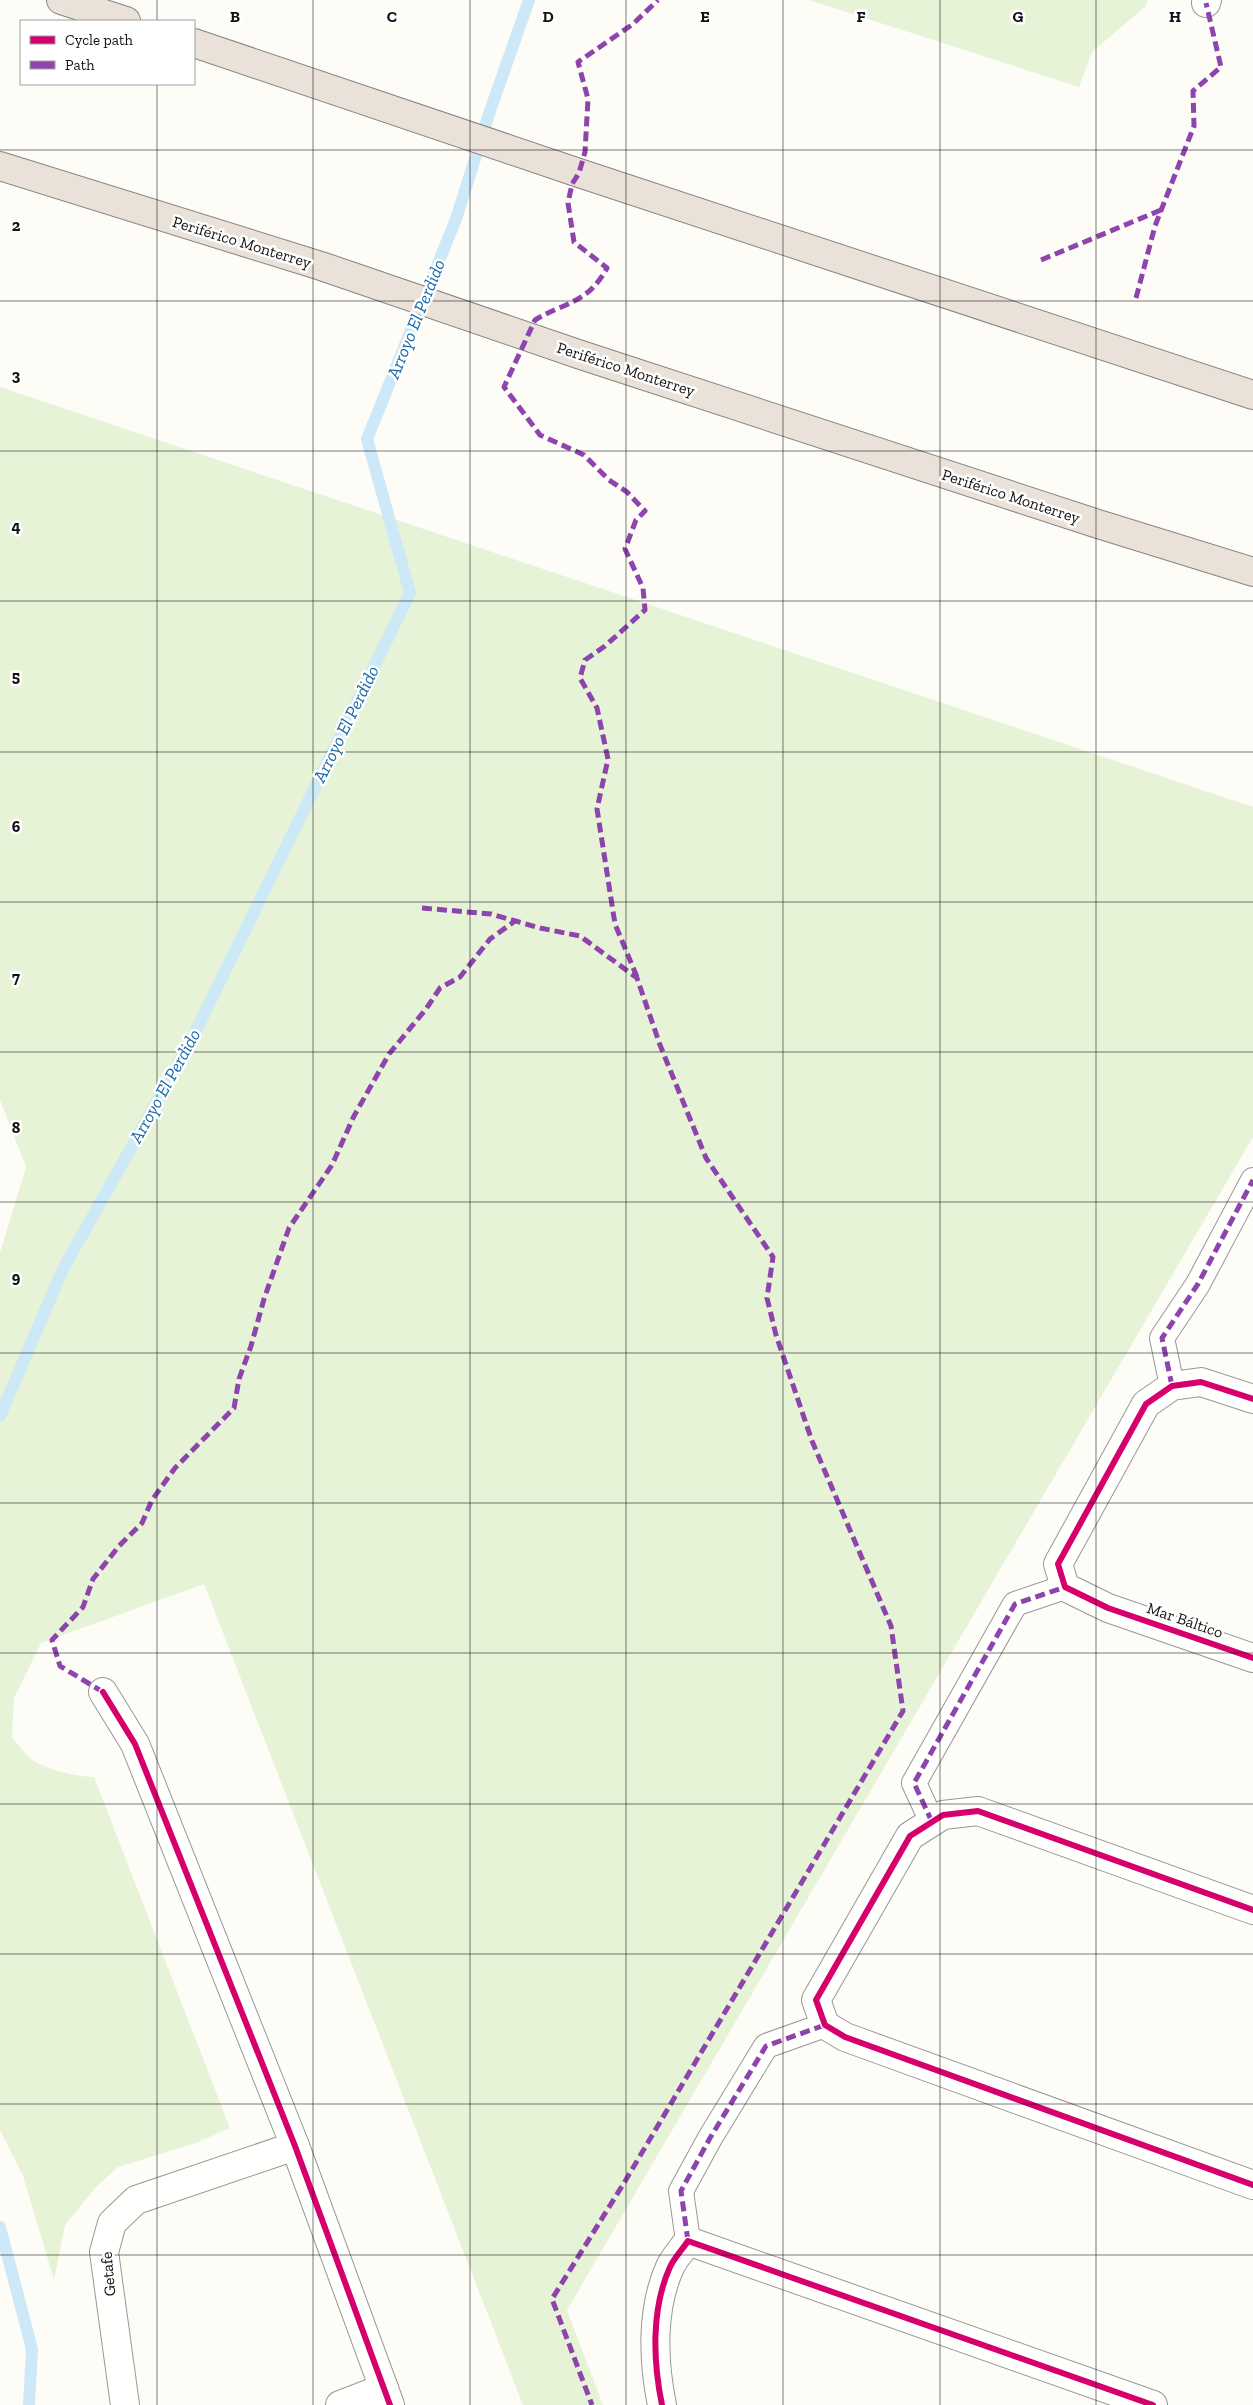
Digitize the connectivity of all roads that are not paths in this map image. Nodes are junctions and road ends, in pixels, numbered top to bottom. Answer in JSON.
{"nodes":[{"id":1,"x":60,"y":0,"type":"edge"},
{"id":2,"x":123,"y":20,"type":"edge"},
{"id":3,"x":195,"y":43,"type":"edge"},
{"id":4,"x":0,"y":166,"type":"edge"},
{"id":5,"x":1253,"y":395,"type":"edge"},
{"id":6,"x":1253,"y":572,"type":"edge"},
{"id":7,"x":1253,"y":1180,"type":"edge"},
{"id":8,"x":1172,"y":1386,"type":"junction"},
{"id":9,"x":1253,"y":1399,"type":"edge"},
{"id":10,"x":1065,"y":1587,"type":"junction"},
{"id":11,"x":1253,"y":1658,"type":"edge"},
{"id":12,"x":103,"y":1692,"type":"dead end"},
{"id":13,"x":932,"y":1822,"type":"junction"},
{"id":14,"x":1253,"y":1910,"type":"edge"},
{"id":15,"x":825,"y":2025,"type":"junction"},
{"id":16,"x":295,"y":2146,"type":"junction"},
{"id":17,"x":1253,"y":2185,"type":"edge"},
{"id":18,"x":688,"y":2241,"type":"junction"},
{"id":19,"x":387,"y":2396,"type":"edge"},
{"id":20,"x":125,"y":2405,"type":"edge"},
{"id":21,"x":340,"y":2405,"type":"edge"},
{"id":22,"x":662,"y":2405,"type":"edge"},
{"id":23,"x":1153,"y":2405,"type":"edge"}],
"edges":[{"from":1,"to":2,"type":"highway"},
{"from":3,"to":5,"type":"highway"},
{"from":4,"to":6,"type":"highway","name":"Periférico Monterrey"},
{"from":7,"to":8,"type":"street"},
{"from":8,"to":9,"type":"street"},
{"from":8,"to":10,"type":"street"},
{"from":10,"to":11,"type":"street","name":"Mar Báltico"},
{"from":10,"to":13,"type":"street"},
{"from":12,"to":16,"type":"street"},
{"from":13,"to":14,"type":"street"},
{"from":13,"to":15,"type":"street"},
{"from":15,"to":17,"type":"street"},
{"from":15,"to":18,"type":"street"},
{"from":16,"to":19,"type":"street"},
{"from":16,"to":20,"type":"street","name":"Getafe"},
{"from":18,"to":22,"type":"street"},
{"from":18,"to":23,"type":"street"},
{"from":19,"to":21,"type":"street"}]}
